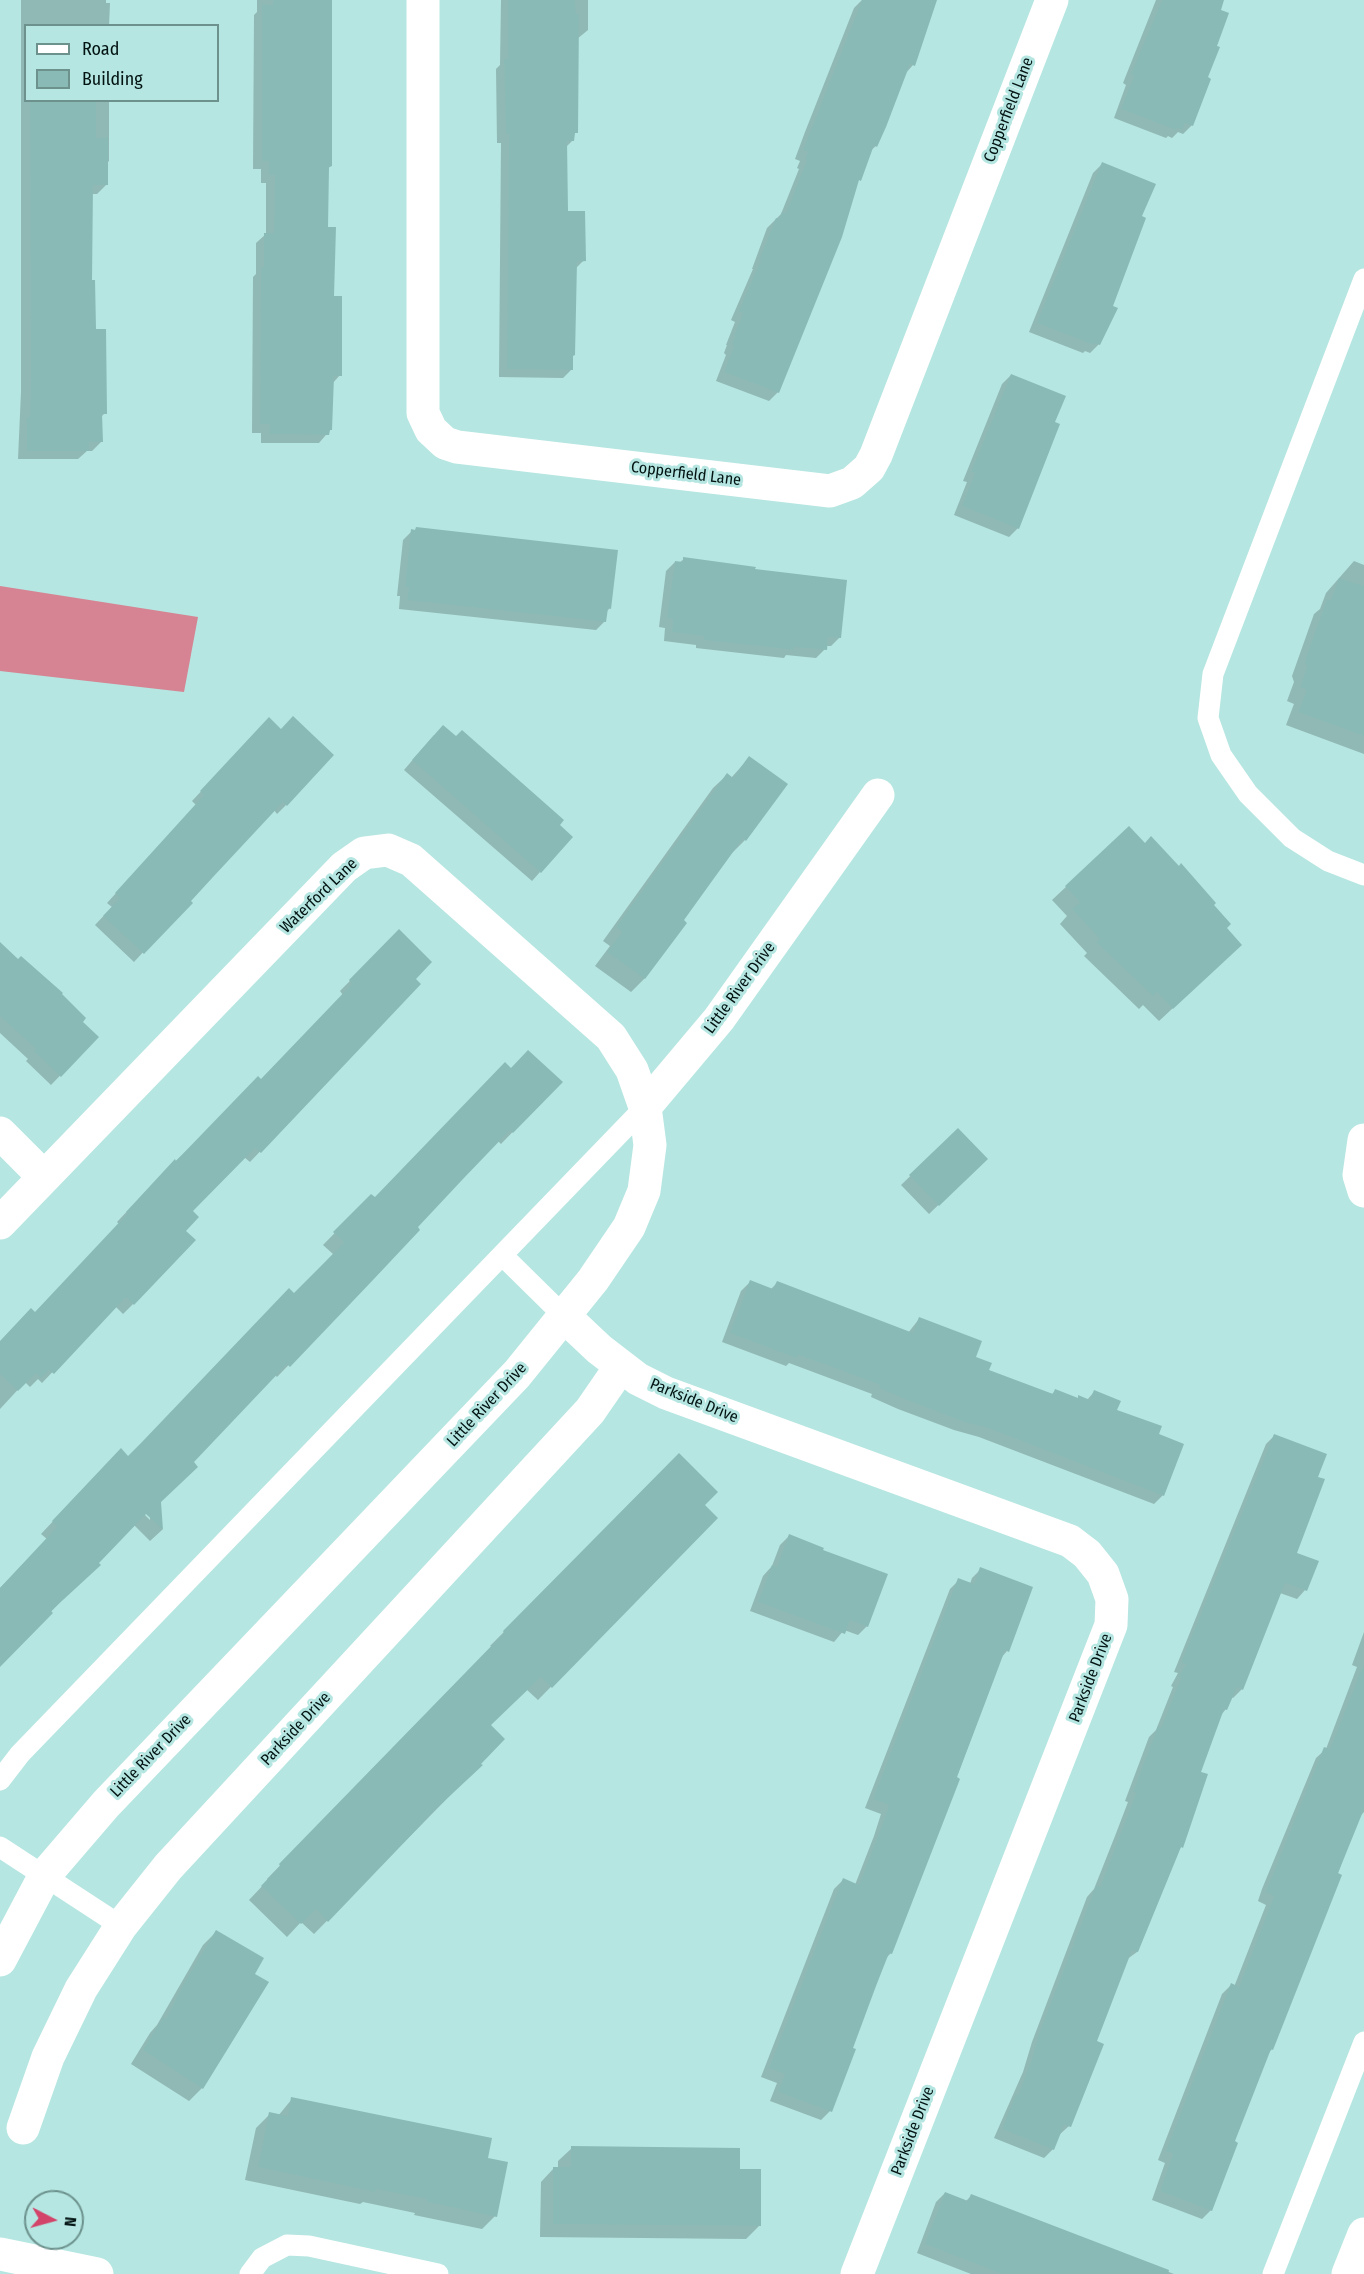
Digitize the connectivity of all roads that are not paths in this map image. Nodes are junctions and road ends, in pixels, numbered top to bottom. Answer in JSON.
{"nodes":[{"id":1,"x":423,"y":0,"type":"edge"},
{"id":2,"x":1052,"y":0,"type":"edge"},
{"id":3,"x":1364,"y":279,"type":"edge"},
{"id":4,"x":878,"y":795,"type":"dead end"},
{"id":5,"x":1364,"y":875,"type":"edge"},
{"id":6,"x":645,"y":1107,"type":"junction"},
{"id":7,"x":0,"y":1133,"type":"edge"},
{"id":8,"x":1364,"y":1140,"type":"edge"},
{"id":9,"x":44,"y":1178,"type":"junction"},
{"id":10,"x":1364,"y":1191,"type":"edge"},
{"id":11,"x":0,"y":1223,"type":"edge"},
{"id":12,"x":502,"y":1255,"type":"junction"},
{"id":13,"x":564,"y":1316,"type":"junction"},
{"id":14,"x":621,"y":1366,"type":"junction"},
{"id":15,"x":0,"y":1780,"type":"edge"},
{"id":16,"x":0,"y":1847,"type":"edge"},
{"id":17,"x":45,"y":1875,"type":"junction"},
{"id":18,"x":121,"y":1926,"type":"junction"},
{"id":19,"x":0,"y":1960,"type":"edge"},
{"id":20,"x":1364,"y":2042,"type":"edge"},
{"id":21,"x":23,"y":2128,"type":"dead end"},
{"id":22,"x":0,"y":2254,"type":"edge"},
{"id":23,"x":97,"y":2274,"type":"edge"},
{"id":24,"x":250,"y":2274,"type":"edge"},
{"id":25,"x":438,"y":2274,"type":"edge"},
{"id":26,"x":857,"y":2274,"type":"edge"},
{"id":27,"x":1273,"y":2274,"type":"edge"}],
"edges":[{"from":1,"to":2,"type":"street","name":"Copperfield Lane"},
{"from":3,"to":5,"type":"lane"},
{"from":4,"to":6,"type":"street","name":"Little River Drive"},
{"from":6,"to":9,"type":"street","name":"Waterford Lane"},
{"from":6,"to":12,"type":"lane"},
{"from":6,"to":13,"type":"street","name":"Little River Drive"},
{"from":7,"to":9,"type":"street"},
{"from":8,"to":10,"type":"street"},
{"from":9,"to":11,"type":"street","name":"Waterford Lane"},
{"from":12,"to":13,"type":"lane"},
{"from":12,"to":15,"type":"lane"},
{"from":13,"to":14,"type":"street","name":"Parkside Drive"},
{"from":13,"to":17,"type":"street","name":"Little River Drive"},
{"from":14,"to":18,"type":"street","name":"Parkside Drive"},
{"from":14,"to":26,"type":"street","name":"Parkside Drive"},
{"from":16,"to":17,"type":"lane"},
{"from":17,"to":18,"type":"lane"},
{"from":17,"to":19,"type":"street","name":"Little River Drive"},
{"from":18,"to":21,"type":"street","name":"Parkside Drive"},
{"from":20,"to":27,"type":"lane"},
{"from":22,"to":23,"type":"street"},
{"from":24,"to":25,"type":"lane"}]}
